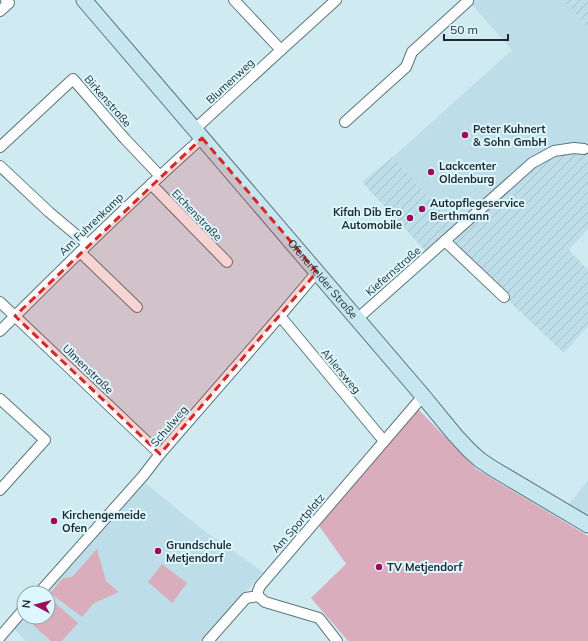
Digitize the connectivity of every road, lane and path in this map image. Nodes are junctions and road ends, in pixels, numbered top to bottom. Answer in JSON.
{"nodes":[{"id":1,"x":6,"y":0,"type":"edge"},
{"id":2,"x":84,"y":0,"type":"edge"},
{"id":3,"x":234,"y":0,"type":"edge"},
{"id":4,"x":467,"y":0,"type":"edge"},
{"id":5,"x":330,"y":2,"type":"edge"},
{"id":6,"x":0,"y":11,"type":"edge"},
{"id":7,"x":281,"y":50,"type":"junction"},
{"id":8,"x":345,"y":122,"type":"dead end"},
{"id":9,"x":198,"y":134,"type":"junction"},
{"id":10,"x":0,"y":147,"type":"edge"},
{"id":11,"x":584,"y":149,"type":"dead end"},
{"id":12,"x":0,"y":166,"type":"edge"},
{"id":13,"x":160,"y":176,"type":"junction"},
{"id":14,"x":150,"y":184,"type":"junction"},
{"id":15,"x":445,"y":241,"type":"junction"},
{"id":16,"x":87,"y":244,"type":"junction"},
{"id":17,"x":80,"y":252,"type":"junction"},
{"id":18,"x":227,"y":262,"type":"dead end"},
{"id":19,"x":317,"y":272,"type":"junction"},
{"id":20,"x":504,"y":297,"type":"dead end"},
{"id":21,"x":0,"y":302,"type":"edge"},
{"id":22,"x":137,"y":307,"type":"dead end"},
{"id":23,"x":15,"y":316,"type":"junction"},
{"id":24,"x":280,"y":316,"type":"junction"},
{"id":25,"x":357,"y":319,"type":"junction"},
{"id":26,"x":0,"y":331,"type":"edge"},
{"id":27,"x":423,"y":396,"type":"junction"},
{"id":28,"x":0,"y":399,"type":"edge"},
{"id":29,"x":384,"y":441,"type":"junction"},
{"id":30,"x":160,"y":454,"type":"junction"},
{"id":31,"x":0,"y":490,"type":"edge"},
{"id":32,"x":588,"y":525,"type":"edge"},
{"id":33,"x":45,"y":585,"type":"edge"},
{"id":34,"x":258,"y":596,"type":"junction"},
{"id":35,"x":16,"y":618,"type":"edge"},
{"id":36,"x":0,"y":637,"type":"edge"},
{"id":37,"x":208,"y":641,"type":"edge"},
{"id":38,"x":337,"y":641,"type":"edge"}],
"edges":[{"from":1,"to":6,"type":"street"},
{"from":2,"to":9,"type":"street","name":"Ofenerfelder Straße"},
{"from":3,"to":7,"type":"street"},
{"from":4,"to":8,"type":"street"},
{"from":5,"to":7,"type":"street","name":"Blumenweg"},
{"from":7,"to":9,"type":"street","name":"Blumenweg"},
{"from":9,"to":13,"type":"street","name":"Am Fuhrenkamp"},
{"from":9,"to":19,"type":"street","name":"Ofenerfelder Straße"},
{"from":10,"to":13,"type":"street","name":"Birkenstraße"},
{"from":11,"to":15,"type":"street","name":"Kiefernstraße"},
{"from":12,"to":16,"type":"street"},
{"from":13,"to":14,"type":"street","name":"Am Fuhrenkamp"},
{"from":14,"to":16,"type":"street","name":"Am Fuhrenkamp"},
{"from":14,"to":18,"type":"street","name":"Eichenstraße"},
{"from":15,"to":20,"type":"street"},
{"from":15,"to":25,"type":"street","name":"Kiefernstraße"},
{"from":16,"to":17,"type":"street","name":"Am Fuhrenkamp"},
{"from":17,"to":22,"type":"street"},
{"from":17,"to":23,"type":"street","name":"Am Fuhrenkamp"},
{"from":19,"to":24,"type":"street","name":"Schulweg"},
{"from":19,"to":25,"type":"street","name":"Ofenerfelder Straße"},
{"from":21,"to":23,"type":"street","name":"Ulmenstraße"},
{"from":23,"to":26,"type":"street","name":"Am Fuhrenkamp"},
{"from":23,"to":30,"type":"street","name":"Ulmenstraße"},
{"from":24,"to":29,"type":"street","name":"Ahlersweg"},
{"from":24,"to":30,"type":"street","name":"Schulweg"},
{"from":25,"to":27,"type":"street","name":"Ofenerfelder Straße"},
{"from":27,"to":29,"type":"street","name":"Am Sportplatz"},
{"from":27,"to":32,"type":"street","name":"Ofenerfelder Straße"},
{"from":28,"to":31,"type":"street"},
{"from":29,"to":34,"type":"street","name":"Am Sportplatz"},
{"from":30,"to":33,"type":"street","name":"Schulweg"},
{"from":34,"to":37,"type":"street"},
{"from":34,"to":38,"type":"street"},
{"from":35,"to":36,"type":"street"}]}
